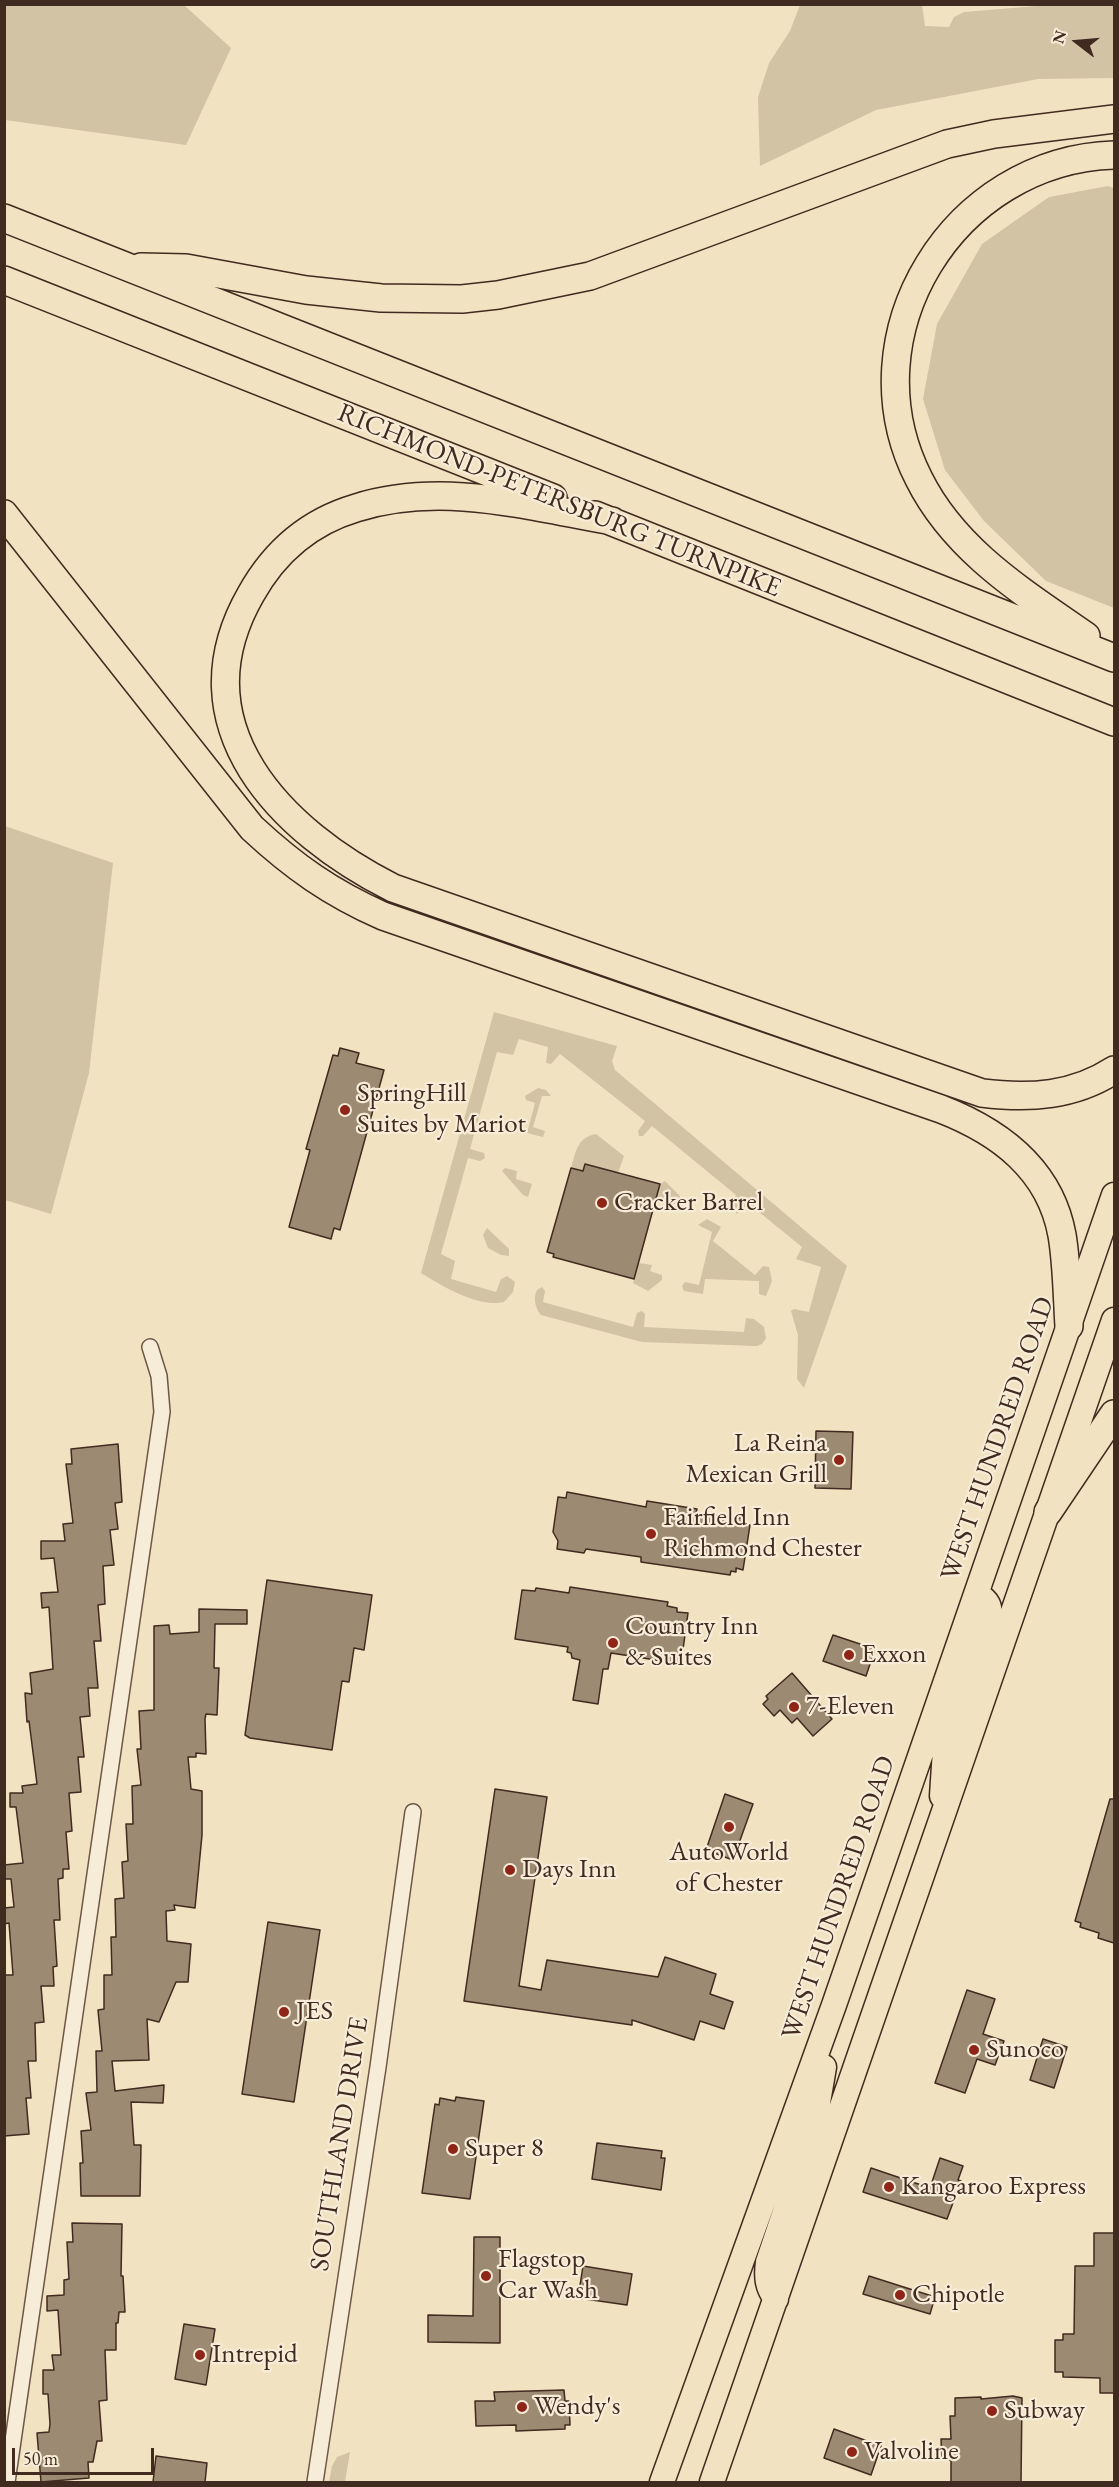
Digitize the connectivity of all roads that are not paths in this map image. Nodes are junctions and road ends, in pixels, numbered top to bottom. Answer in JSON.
{"nodes":[{"id":1,"x":1114,"y":119,"type":"edge"},
{"id":2,"x":1114,"y":155,"type":"edge"},
{"id":3,"x":4,"y":219,"type":"edge"},
{"id":4,"x":125,"y":267,"type":"junction"},
{"id":5,"x":4,"y":280,"type":"edge"},
{"id":6,"x":4,"y":514,"type":"edge"},
{"id":7,"x":612,"y":522,"type":"junction"},
{"id":8,"x":1114,"y":657,"type":"edge"},
{"id":9,"x":1114,"y":722,"type":"edge"},
{"id":10,"x":1114,"y":1070,"type":"edge"},
{"id":11,"x":1114,"y":1195,"type":"edge"},
{"id":12,"x":1114,"y":1320,"type":"edge"},
{"id":13,"x":1069,"y":1326,"type":"junction"},
{"id":14,"x":150,"y":1347,"type":"dead end"},
{"id":15,"x":1114,"y":1414,"type":"edge"},
{"id":16,"x":1048,"y":1512,"type":"junction"},
{"id":17,"x":976,"y":1594,"type":"junction"},
{"id":18,"x":413,"y":1812,"type":"dead end"},
{"id":19,"x":939,"y":1828,"type":"junction"},
{"id":20,"x":834,"y":2005,"type":"junction"},
{"id":21,"x":776,"y":2299,"type":"junction"},
{"id":22,"x":7,"y":2482,"type":"edge"},
{"id":23,"x":315,"y":2482,"type":"edge"},
{"id":24,"x":662,"y":2482,"type":"edge"},
{"id":25,"x":712,"y":2482,"type":"edge"}],
"edges":[{"from":1,"to":4,"type":"highway"},
{"from":2,"to":8,"type":"highway"},
{"from":3,"to":4,"type":"highway","name":"RICHMOND-PETERSBURG TURNPIKE"},
{"from":4,"to":8,"type":"highway","name":"RICHMOND-PETERSBURG TURNPIKE"},
{"from":5,"to":7,"type":"highway","name":"RICHMOND-PETERSBURG TURNPIKE"},
{"from":6,"to":13,"type":"highway"},
{"from":7,"to":9,"type":"highway","name":"RICHMOND-PETERSBURG TURNPIKE"},
{"from":7,"to":10,"type":"highway"},
{"from":11,"to":13,"type":"main road","name":"WEST HUNDRED ROAD"},
{"from":12,"to":16,"type":"main road"},
{"from":13,"to":17,"type":"main road","name":"WEST HUNDRED ROAD"},
{"from":14,"to":22,"type":"street"},
{"from":15,"to":16,"type":"highway"},
{"from":16,"to":19,"type":"main road"},
{"from":17,"to":19,"type":"main road"},
{"from":17,"to":20,"type":"main road","name":"WEST HUNDRED ROAD"},
{"from":18,"to":23,"type":"street","name":"SOUTHLAND DRIVE"},
{"from":19,"to":21,"type":"main road"},
{"from":20,"to":21,"type":"main road"},
{"from":20,"to":24,"type":"main road","name":"WEST HUNDRED ROAD"},
{"from":21,"to":25,"type":"main road"}]}
